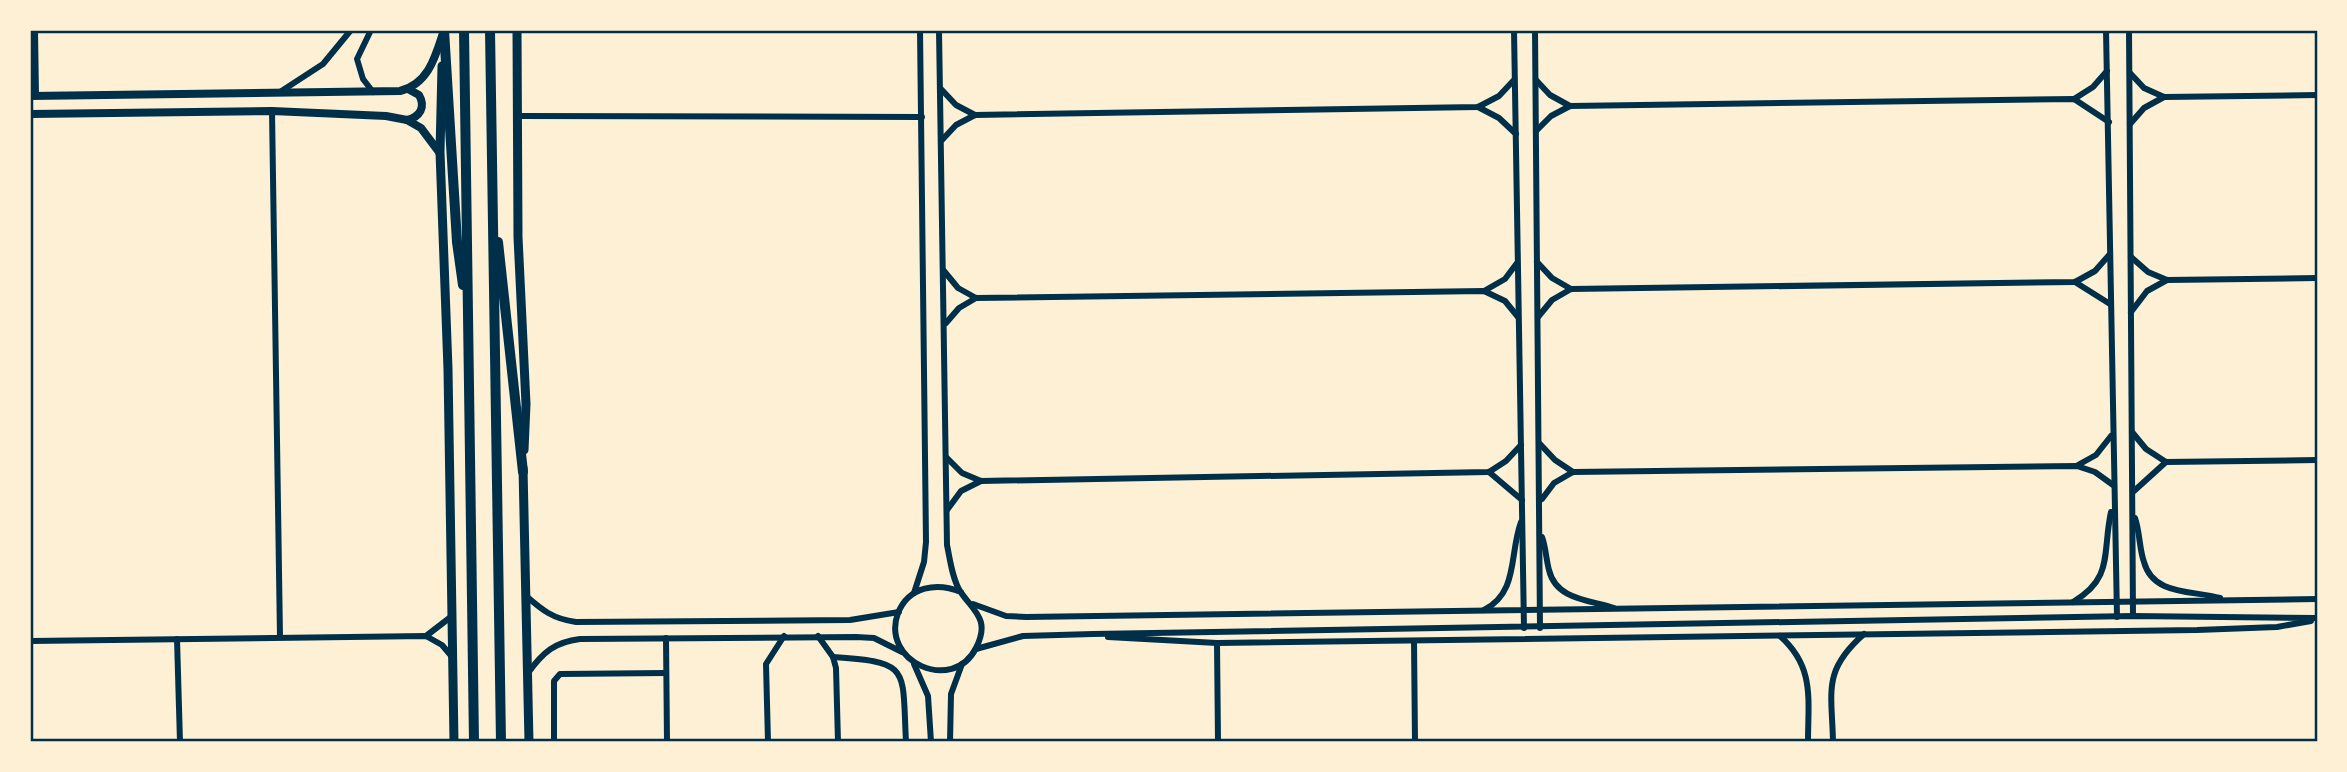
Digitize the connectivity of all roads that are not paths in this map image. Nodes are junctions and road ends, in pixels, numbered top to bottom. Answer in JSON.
{"nodes":[{"id":1,"x":35,"y":30,"type":"edge"},
{"id":2,"x":351,"y":30,"type":"edge"},
{"id":3,"x":371,"y":30,"type":"edge"},
{"id":4,"x":444,"y":30,"type":"edge"},
{"id":5,"x":464,"y":30,"type":"edge"},
{"id":6,"x":490,"y":30,"type":"edge"},
{"id":7,"x":517,"y":30,"type":"edge"},
{"id":8,"x":920,"y":30,"type":"edge"},
{"id":9,"x":939,"y":30,"type":"edge"},
{"id":10,"x":1514,"y":30,"type":"edge"},
{"id":11,"x":1535,"y":30,"type":"edge"},
{"id":12,"x":2106,"y":30,"type":"edge"},
{"id":13,"x":2129,"y":30,"type":"edge"},
{"id":14,"x":2107,"y":70,"type":"junction"},
{"id":15,"x":2130,"y":73,"type":"junction"},
{"id":16,"x":1515,"y":78,"type":"junction"},
{"id":17,"x":1535,"y":78,"type":"junction"},
{"id":18,"x":408,"y":89,"type":"junction"},
{"id":19,"x":941,"y":89,"type":"junction"},
{"id":20,"x":373,"y":92,"type":"junction"},
{"id":21,"x":275,"y":95,"type":"junction"},
{"id":22,"x":2317,"y":95,"type":"edge"},
{"id":23,"x":33,"y":96,"type":"edge"},
{"id":24,"x":2164,"y":97,"type":"junction"},
{"id":25,"x":2074,"y":99,"type":"junction"},
{"id":26,"x":1570,"y":106,"type":"junction"},
{"id":27,"x":1478,"y":107,"type":"junction"},
{"id":28,"x":272,"y":111,"type":"junction"},
{"id":29,"x":30,"y":114,"type":"edge"},
{"id":30,"x":975,"y":115,"type":"junction"},
{"id":31,"x":519,"y":116,"type":"junction"},
{"id":32,"x":922,"y":117,"type":"junction"},
{"id":33,"x":407,"y":120,"type":"junction"},
{"id":34,"x":2109,"y":122,"type":"junction"},
{"id":35,"x":2129,"y":125,"type":"junction"},
{"id":36,"x":1536,"y":131,"type":"junction"},
{"id":37,"x":1516,"y":134,"type":"junction"},
{"id":38,"x":942,"y":141,"type":"junction"},
{"id":39,"x":440,"y":152,"type":"junction"},
{"id":40,"x":494,"y":218,"type":"junction"},
{"id":41,"x":2110,"y":254,"type":"junction"},
{"id":42,"x":2131,"y":257,"type":"junction"},
{"id":43,"x":1518,"y":262,"type":"junction"},
{"id":44,"x":1537,"y":262,"type":"junction"},
{"id":45,"x":944,"y":271,"type":"junction"},
{"id":46,"x":2317,"y":278,"type":"edge"},
{"id":47,"x":2168,"y":280,"type":"junction"},
{"id":48,"x":2075,"y":282,"type":"junction"},
{"id":49,"x":1571,"y":289,"type":"junction"},
{"id":50,"x":1484,"y":291,"type":"junction"},
{"id":51,"x":976,"y":298,"type":"junction"},
{"id":52,"x":2110,"y":304,"type":"junction"},
{"id":53,"x":2130,"y":312,"type":"junction"},
{"id":54,"x":1538,"y":317,"type":"junction"},
{"id":55,"x":1519,"y":318,"type":"junction"},
{"id":56,"x":945,"y":324,"type":"junction"},
{"id":57,"x":469,"y":327,"type":"junction"},
{"id":58,"x":2131,"y":431,"type":"junction"},
{"id":59,"x":2112,"y":434,"type":"junction"},
{"id":60,"x":1540,"y":444,"type":"junction"},
{"id":61,"x":1521,"y":445,"type":"junction"},
{"id":62,"x":947,"y":457,"type":"junction"},
{"id":63,"x":2317,"y":460,"type":"edge"},
{"id":64,"x":2166,"y":462,"type":"junction"},
{"id":65,"x":2077,"y":466,"type":"junction"},
{"id":66,"x":523,"y":472,"type":"junction"},
{"id":67,"x":1489,"y":472,"type":"junction"},
{"id":68,"x":1573,"y":472,"type":"junction"},
{"id":69,"x":981,"y":481,"type":"junction"},
{"id":70,"x":2113,"y":485,"type":"junction"},
{"id":71,"x":2133,"y":493,"type":"junction"},
{"id":72,"x":1522,"y":500,"type":"junction"},
{"id":73,"x":2113,"y":500,"type":"junction"},
{"id":74,"x":1541,"y":501,"type":"junction"},
{"id":75,"x":947,"y":510,"type":"junction"},
{"id":76,"x":2133,"y":510,"type":"junction"},
{"id":77,"x":1522,"y":517,"type":"junction"},
{"id":78,"x":1541,"y":530,"type":"junction"},
{"id":79,"x":961,"y":592,"type":"junction"},
{"id":80,"x":913,"y":594,"type":"junction"},
{"id":81,"x":525,"y":595,"type":"junction"},
{"id":82,"x":2317,"y":598,"type":"edge"},
{"id":83,"x":2225,"y":600,"type":"junction"},
{"id":84,"x":2133,"y":601,"type":"junction"},
{"id":85,"x":2117,"y":602,"type":"junction"},
{"id":86,"x":2073,"y":603,"type":"junction"},
{"id":87,"x":973,"y":604,"type":"junction"},
{"id":88,"x":1524,"y":610,"type":"junction"},
{"id":89,"x":1539,"y":610,"type":"junction"},
{"id":90,"x":1619,"y":610,"type":"junction"},
{"id":91,"x":1483,"y":611,"type":"junction"},
{"id":92,"x":899,"y":612,"type":"junction"},
{"id":93,"x":452,"y":616,"type":"junction"},
{"id":94,"x":2133,"y":616,"type":"junction"},
{"id":95,"x":2117,"y":617,"type":"junction"},
{"id":96,"x":2317,"y":619,"type":"edge"},
{"id":97,"x":1524,"y":628,"type":"junction"},
{"id":98,"x":1540,"y":628,"type":"junction"},
{"id":99,"x":1865,"y":633,"type":"junction"},
{"id":100,"x":1093,"y":634,"type":"junction"},
{"id":101,"x":426,"y":636,"type":"junction"},
{"id":102,"x":784,"y":636,"type":"junction"},
{"id":103,"x":818,"y":636,"type":"junction"},
{"id":104,"x":1780,"y":636,"type":"junction"},
{"id":105,"x":280,"y":637,"type":"junction"},
{"id":106,"x":666,"y":638,"type":"junction"},
{"id":107,"x":177,"y":639,"type":"junction"},
{"id":108,"x":30,"y":640,"type":"edge"},
{"id":109,"x":1414,"y":641,"type":"junction"},
{"id":110,"x":1217,"y":643,"type":"junction"},
{"id":111,"x":976,"y":649,"type":"junction"},
{"id":112,"x":903,"y":652,"type":"junction"},
{"id":113,"x":833,"y":657,"type":"junction"},
{"id":114,"x":453,"y":658,"type":"junction"},
{"id":115,"x":913,"y":663,"type":"junction"},
{"id":116,"x":962,"y":664,"type":"junction"},
{"id":117,"x":528,"y":673,"type":"junction"},
{"id":118,"x":666,"y":673,"type":"junction"},
{"id":119,"x":180,"y":742,"type":"edge"},
{"id":120,"x":454,"y":742,"type":"edge"},
{"id":121,"x":474,"y":742,"type":"edge"},
{"id":122,"x":501,"y":742,"type":"edge"},
{"id":123,"x":529,"y":742,"type":"edge"},
{"id":124,"x":554,"y":742,"type":"edge"},
{"id":125,"x":667,"y":742,"type":"edge"},
{"id":126,"x":768,"y":742,"type":"edge"},
{"id":127,"x":838,"y":742,"type":"edge"},
{"id":128,"x":906,"y":742,"type":"edge"},
{"id":129,"x":931,"y":742,"type":"edge"},
{"id":130,"x":950,"y":742,"type":"edge"},
{"id":131,"x":1219,"y":742,"type":"edge"},
{"id":132,"x":1415,"y":742,"type":"edge"},
{"id":133,"x":1808,"y":742,"type":"edge"},
{"id":134,"x":1833,"y":742,"type":"edge"}],
"edges":[{"from":1,"to":23,"type":"street"},
{"from":2,"to":21,"type":"street"},
{"from":3,"to":20,"type":"street"},
{"from":4,"to":18,"type":"main road"},
{"from":4,"to":39,"type":"main road"},
{"from":4,"to":57,"type":"highway"},
{"from":5,"to":57,"type":"highway"},
{"from":6,"to":40,"type":"highway"},
{"from":7,"to":31,"type":"main road"},
{"from":8,"to":32,"type":"street"},
{"from":9,"to":19,"type":"street"},
{"from":10,"to":16,"type":"street"},
{"from":11,"to":17,"type":"street"},
{"from":12,"to":14,"type":"street"},
{"from":13,"to":15,"type":"street"},
{"from":14,"to":25,"type":"street"},
{"from":14,"to":34,"type":"street"},
{"from":15,"to":24,"type":"street"},
{"from":15,"to":35,"type":"street"},
{"from":16,"to":27,"type":"street"},
{"from":16,"to":37,"type":"street"},
{"from":17,"to":26,"type":"street"},
{"from":17,"to":36,"type":"street"},
{"from":18,"to":20,"type":"main road"},
{"from":18,"to":33,"type":"main road"},
{"from":19,"to":30,"type":"street"},
{"from":19,"to":38,"type":"street"},
{"from":20,"to":21,"type":"main road"},
{"from":21,"to":23,"type":"main road"},
{"from":22,"to":24,"type":"street"},
{"from":24,"to":35,"type":"street"},
{"from":25,"to":26,"type":"street"},
{"from":25,"to":34,"type":"street"},
{"from":26,"to":36,"type":"street"},
{"from":27,"to":30,"type":"street"},
{"from":27,"to":37,"type":"street"},
{"from":28,"to":29,"type":"main road"},
{"from":28,"to":33,"type":"main road"},
{"from":28,"to":105,"type":"street"},
{"from":30,"to":38,"type":"street"},
{"from":31,"to":32,"type":"street"},
{"from":31,"to":66,"type":"main road"},
{"from":32,"to":80,"type":"street"},
{"from":33,"to":39,"type":"main road"},
{"from":34,"to":41,"type":"street"},
{"from":35,"to":42,"type":"street"},
{"from":36,"to":44,"type":"street"},
{"from":37,"to":43,"type":"street"},
{"from":38,"to":45,"type":"street"},
{"from":39,"to":93,"type":"main road"},
{"from":40,"to":66,"type":"highway"},
{"from":40,"to":122,"type":"highway"},
{"from":41,"to":48,"type":"street"},
{"from":41,"to":52,"type":"street"},
{"from":42,"to":47,"type":"street"},
{"from":42,"to":53,"type":"street"},
{"from":43,"to":50,"type":"street"},
{"from":43,"to":55,"type":"street"},
{"from":44,"to":49,"type":"street"},
{"from":44,"to":54,"type":"street"},
{"from":45,"to":51,"type":"street"},
{"from":45,"to":56,"type":"street"},
{"from":46,"to":47,"type":"street"},
{"from":47,"to":53,"type":"street"},
{"from":48,"to":49,"type":"street"},
{"from":48,"to":52,"type":"street"},
{"from":49,"to":54,"type":"street"},
{"from":50,"to":51,"type":"street"},
{"from":50,"to":55,"type":"street"},
{"from":51,"to":56,"type":"street"},
{"from":52,"to":59,"type":"street"},
{"from":53,"to":58,"type":"street"},
{"from":54,"to":60,"type":"street"},
{"from":55,"to":61,"type":"street"},
{"from":56,"to":62,"type":"street"},
{"from":57,"to":121,"type":"highway"},
{"from":58,"to":64,"type":"street"},
{"from":58,"to":71,"type":"street"},
{"from":59,"to":65,"type":"street"},
{"from":59,"to":70,"type":"street"},
{"from":60,"to":68,"type":"street"},
{"from":60,"to":74,"type":"street"},
{"from":61,"to":67,"type":"street"},
{"from":61,"to":72,"type":"street"},
{"from":62,"to":69,"type":"street"},
{"from":62,"to":75,"type":"street"},
{"from":63,"to":64,"type":"street"},
{"from":64,"to":71,"type":"street"},
{"from":65,"to":68,"type":"street"},
{"from":65,"to":70,"type":"street"},
{"from":66,"to":81,"type":"main road"},
{"from":67,"to":69,"type":"street"},
{"from":67,"to":72,"type":"street"},
{"from":68,"to":74,"type":"street"},
{"from":69,"to":75,"type":"street"},
{"from":70,"to":73,"type":"street"},
{"from":71,"to":76,"type":"street"},
{"from":72,"to":77,"type":"street"},
{"from":73,"to":85,"type":"street"},
{"from":73,"to":86,"type":"street"},
{"from":74,"to":78,"type":"street"},
{"from":75,"to":79,"type":"street"},
{"from":76,"to":83,"type":"street"},
{"from":76,"to":84,"type":"street"},
{"from":77,"to":88,"type":"street"},
{"from":77,"to":91,"type":"street"},
{"from":78,"to":89,"type":"street"},
{"from":78,"to":90,"type":"street"},
{"from":79,"to":80,"type":"street"},
{"from":79,"to":87,"type":"street"},
{"from":80,"to":92,"type":"street"},
{"from":81,"to":92,"type":"street"},
{"from":81,"to":117,"type":"main road"},
{"from":82,"to":83,"type":"street"},
{"from":83,"to":84,"type":"street"},
{"from":84,"to":85,"type":"street"},
{"from":84,"to":94,"type":"street"},
{"from":85,"to":86,"type":"street"},
{"from":85,"to":95,"type":"street"},
{"from":86,"to":90,"type":"street"},
{"from":87,"to":91,"type":"street"},
{"from":87,"to":111,"type":"street"},
{"from":88,"to":89,"type":"street"},
{"from":88,"to":91,"type":"street"},
{"from":88,"to":97,"type":"street"},
{"from":89,"to":90,"type":"street"},
{"from":89,"to":98,"type":"street"},
{"from":92,"to":112,"type":"street"},
{"from":93,"to":101,"type":"street"},
{"from":93,"to":114,"type":"main road"},
{"from":94,"to":95,"type":"street"},
{"from":94,"to":96,"type":"street"},
{"from":95,"to":98,"type":"street"},
{"from":96,"to":99,"type":"street"},
{"from":97,"to":98,"type":"street"},
{"from":97,"to":100,"type":"street"},
{"from":99,"to":104,"type":"street"},
{"from":99,"to":134,"type":"street"},
{"from":100,"to":110,"type":"street"},
{"from":100,"to":111,"type":"street"},
{"from":101,"to":105,"type":"street"},
{"from":101,"to":114,"type":"street"},
{"from":102,"to":103,"type":"street"},
{"from":102,"to":106,"type":"street"},
{"from":102,"to":126,"type":"street"},
{"from":103,"to":112,"type":"street"},
{"from":103,"to":113,"type":"street"},
{"from":104,"to":109,"type":"street"},
{"from":104,"to":133,"type":"street"},
{"from":105,"to":107,"type":"street"},
{"from":106,"to":117,"type":"street"},
{"from":106,"to":118,"type":"street"},
{"from":107,"to":108,"type":"street"},
{"from":107,"to":119,"type":"street"},
{"from":109,"to":110,"type":"street"},
{"from":109,"to":132,"type":"street"},
{"from":110,"to":131,"type":"street"},
{"from":111,"to":116,"type":"street"},
{"from":112,"to":115,"type":"street"},
{"from":113,"to":127,"type":"street"},
{"from":113,"to":128,"type":"street"},
{"from":114,"to":120,"type":"main road"},
{"from":115,"to":116,"type":"street"},
{"from":115,"to":129,"type":"street"},
{"from":116,"to":130,"type":"street"},
{"from":117,"to":123,"type":"main road"},
{"from":118,"to":124,"type":"street"},
{"from":118,"to":125,"type":"street"}]}
